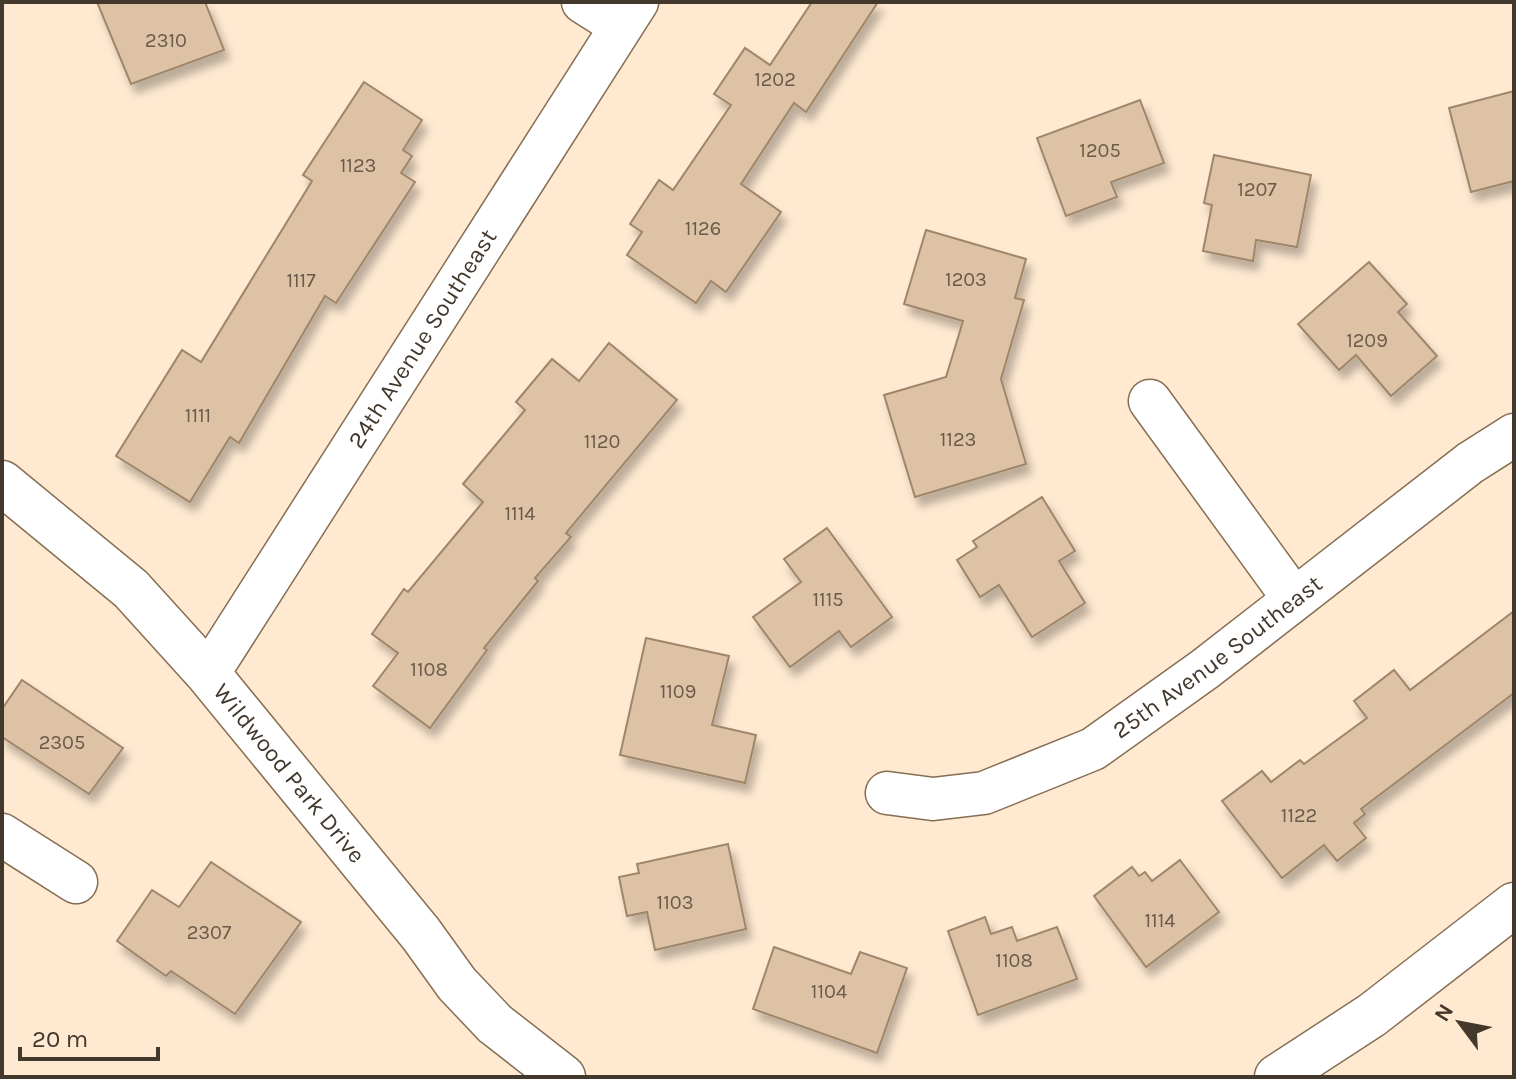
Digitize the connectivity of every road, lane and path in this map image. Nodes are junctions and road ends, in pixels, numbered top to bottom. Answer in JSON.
{"nodes":[{"id":1,"x":583,"y":2,"type":"edge"},
{"id":2,"x":629,"y":14,"type":"edge"},
{"id":3,"x":1150,"y":401,"type":"dead end"},
{"id":4,"x":1514,"y":435,"type":"edge"},
{"id":5,"x":2,"y":483,"type":"edge"},
{"id":6,"x":1294,"y":599,"type":"junction"},
{"id":7,"x":208,"y":674,"type":"junction"},
{"id":8,"x":887,"y":793,"type":"dead end"},
{"id":9,"x":2,"y":835,"type":"edge"},
{"id":10,"x":76,"y":882,"type":"dead end"},
{"id":11,"x":1514,"y":905,"type":"edge"},
{"id":12,"x":563,"y":1077,"type":"edge"},
{"id":13,"x":1277,"y":1077,"type":"edge"}],
"edges":[{"from":1,"to":2,"type":"street"},
{"from":2,"to":7,"type":"street","name":"24th Avenue Southeast"},
{"from":3,"to":6,"type":"street"},
{"from":4,"to":6,"type":"street","name":"25th Avenue Southeast"},
{"from":5,"to":7,"type":"street","name":"Wildwood Park Drive"},
{"from":6,"to":8,"type":"street","name":"25th Avenue Southeast"},
{"from":7,"to":12,"type":"street","name":"Wildwood Park Drive"},
{"from":9,"to":10,"type":"street"},
{"from":11,"to":13,"type":"street"}]}
